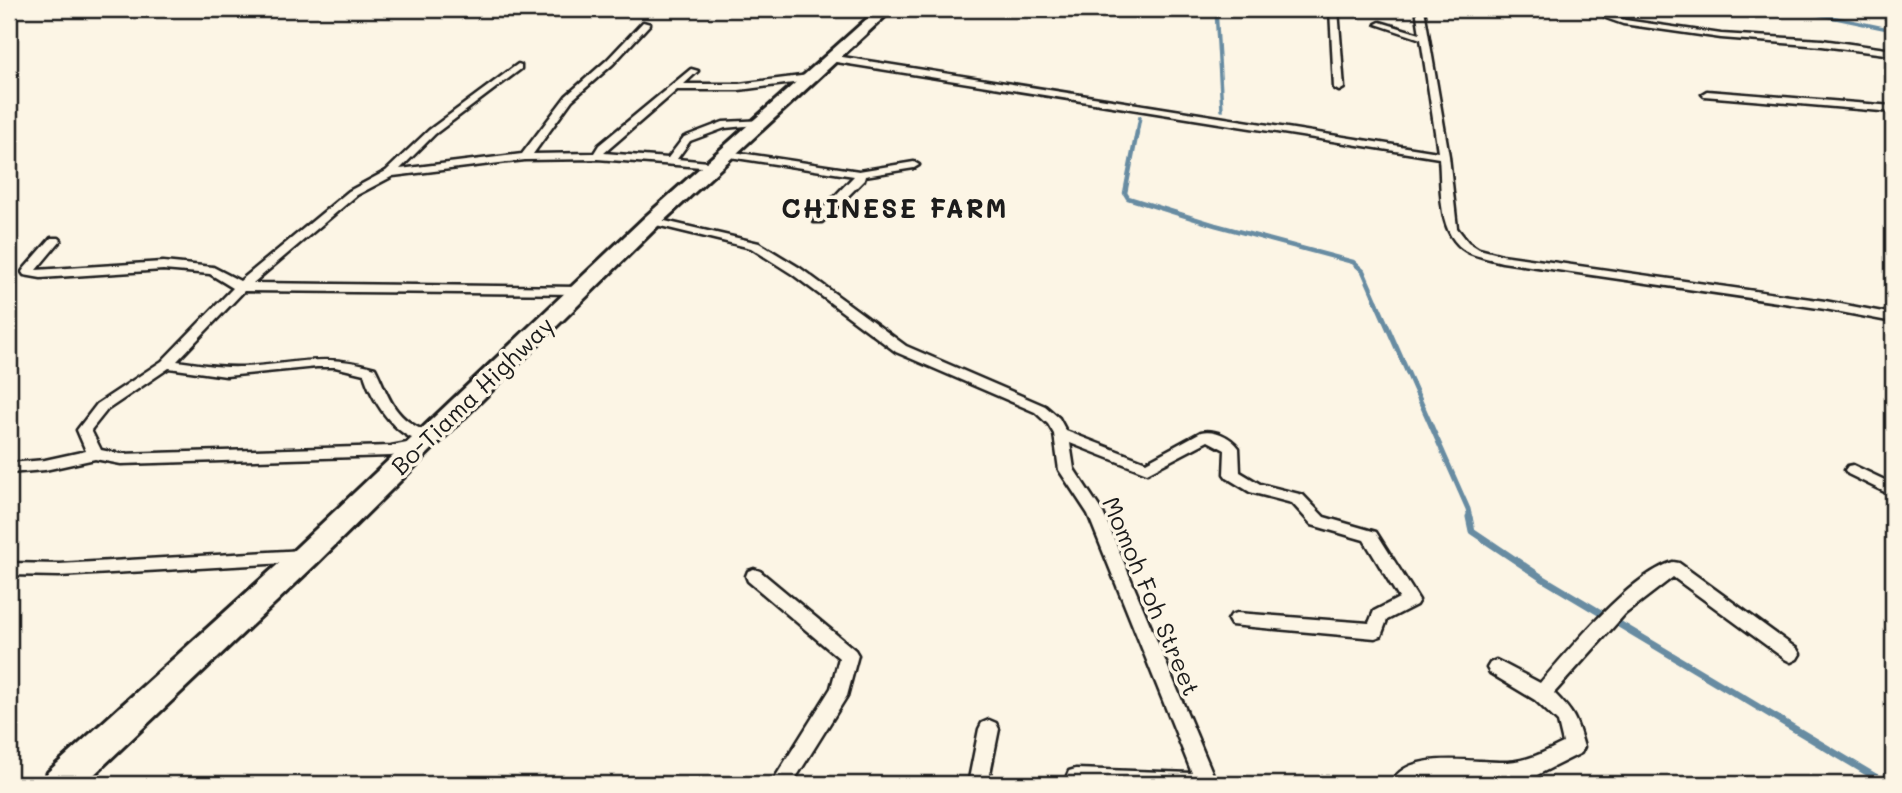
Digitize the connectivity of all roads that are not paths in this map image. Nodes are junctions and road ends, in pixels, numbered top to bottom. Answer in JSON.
{"nodes":[{"id":1,"x":9,"y":9,"type":"edge"},
{"id":2,"x":16,"y":9,"type":"edge"},
{"id":3,"x":886,"y":9,"type":"edge"},
{"id":4,"x":1334,"y":9,"type":"edge"},
{"id":5,"x":1420,"y":9,"type":"edge"},
{"id":6,"x":1602,"y":9,"type":"edge"},
{"id":7,"x":646,"y":24,"type":"dead end"},
{"id":8,"x":1379,"y":27,"type":"dead end"},
{"id":9,"x":1425,"y":38,"type":"junction"},
{"id":10,"x":1893,"y":53,"type":"edge"},
{"id":11,"x":830,"y":58,"type":"junction"},
{"id":12,"x":518,"y":67,"type":"dead end"},
{"id":13,"x":694,"y":71,"type":"dead end"},
{"id":14,"x":808,"y":78,"type":"junction"},
{"id":15,"x":674,"y":87,"type":"junction"},
{"id":16,"x":1339,"y":88,"type":"dead end"},
{"id":17,"x":1707,"y":94,"type":"dead end"},
{"id":18,"x":1893,"y":109,"type":"edge"},
{"id":19,"x":763,"y":122,"type":"junction"},
{"id":20,"x":597,"y":156,"type":"junction"},
{"id":21,"x":1444,"y":156,"type":"junction"},
{"id":22,"x":525,"y":157,"type":"junction"},
{"id":23,"x":721,"y":159,"type":"junction"},
{"id":24,"x":670,"y":162,"type":"junction"},
{"id":25,"x":914,"y":166,"type":"dead end"},
{"id":26,"x":390,"y":173,"type":"junction"},
{"id":27,"x":859,"y":174,"type":"junction"},
{"id":28,"x":818,"y":220,"type":"dead end"},
{"id":29,"x":652,"y":221,"type":"junction"},
{"id":30,"x":55,"y":240,"type":"dead end"},
{"id":31,"x":241,"y":287,"type":"junction"},
{"id":32,"x":579,"y":291,"type":"junction"},
{"id":33,"x":1893,"y":318,"type":"edge"},
{"id":34,"x":167,"y":364,"type":"junction"},
{"id":35,"x":1061,"y":434,"type":"junction"},
{"id":36,"x":424,"y":441,"type":"junction"},
{"id":37,"x":95,"y":454,"type":"junction"},
{"id":38,"x":9,"y":468,"type":"edge"},
{"id":39,"x":1853,"y":470,"type":"dead end"},
{"id":40,"x":1893,"y":491,"type":"edge"},
{"id":41,"x":306,"y":556,"type":"junction"},
{"id":42,"x":9,"y":569,"type":"edge"},
{"id":43,"x":754,"y":576,"type":"dead end"},
{"id":44,"x":1237,"y":620,"type":"dead end"},
{"id":45,"x":1791,"y":654,"type":"dead end"},
{"id":46,"x":1496,"y":668,"type":"dead end"},
{"id":47,"x":1542,"y":694,"type":"junction"},
{"id":48,"x":989,"y":729,"type":"dead end"},
{"id":49,"x":1076,"y":778,"type":"dead end"},
{"id":50,"x":1207,"y":783,"type":"edge"},
{"id":51,"x":61,"y":784,"type":"edge"},
{"id":52,"x":780,"y":784,"type":"edge"},
{"id":53,"x":978,"y":784,"type":"edge"},
{"id":54,"x":1401,"y":784,"type":"edge"}],
"edges":[{"from":1,"to":2,"type":"street"},
{"from":3,"to":11,"type":"highway","name":"Bo-Tiama Highway"},
{"from":4,"to":16,"type":"street"},
{"from":5,"to":9,"type":"street"},
{"from":6,"to":10,"type":"street"},
{"from":7,"to":22,"type":"street"},
{"from":8,"to":9,"type":"street"},
{"from":9,"to":21,"type":"street"},
{"from":11,"to":14,"type":"highway","name":"Bo-Tiama Highway"},
{"from":11,"to":21,"type":"street"},
{"from":12,"to":26,"type":"street"},
{"from":13,"to":15,"type":"street"},
{"from":14,"to":15,"type":"street"},
{"from":14,"to":19,"type":"highway","name":"Bo-Tiama Highway"},
{"from":15,"to":20,"type":"street"},
{"from":17,"to":18,"type":"street"},
{"from":19,"to":23,"type":"highway","name":"Bo-Tiama Highway"},
{"from":19,"to":24,"type":"street"},
{"from":20,"to":22,"type":"street"},
{"from":20,"to":24,"type":"street"},
{"from":21,"to":33,"type":"street"},
{"from":22,"to":26,"type":"street"},
{"from":23,"to":24,"type":"street"},
{"from":23,"to":27,"type":"street"},
{"from":23,"to":29,"type":"highway","name":"Bo-Tiama Highway"},
{"from":25,"to":27,"type":"street"},
{"from":26,"to":31,"type":"street"},
{"from":27,"to":28,"type":"street"},
{"from":29,"to":32,"type":"highway","name":"Bo-Tiama Highway"},
{"from":29,"to":35,"type":"street"},
{"from":30,"to":31,"type":"street"},
{"from":31,"to":32,"type":"street"},
{"from":31,"to":34,"type":"street"},
{"from":32,"to":36,"type":"highway","name":"Bo-Tiama Highway"},
{"from":34,"to":36,"type":"street"},
{"from":34,"to":37,"type":"street"},
{"from":35,"to":44,"type":"street"},
{"from":35,"to":50,"type":"street","name":"Momoh Foh Street"},
{"from":36,"to":37,"type":"street"},
{"from":36,"to":41,"type":"highway","name":"Bo-Tiama Highway"},
{"from":37,"to":38,"type":"street"},
{"from":39,"to":40,"type":"street"},
{"from":41,"to":42,"type":"street"},
{"from":41,"to":51,"type":"highway","name":"Bo-Tiama Highway"},
{"from":43,"to":52,"type":"street"},
{"from":45,"to":47,"type":"street"},
{"from":46,"to":47,"type":"street"},
{"from":47,"to":54,"type":"street"},
{"from":48,"to":53,"type":"street"},
{"from":49,"to":50,"type":"street"}]}
